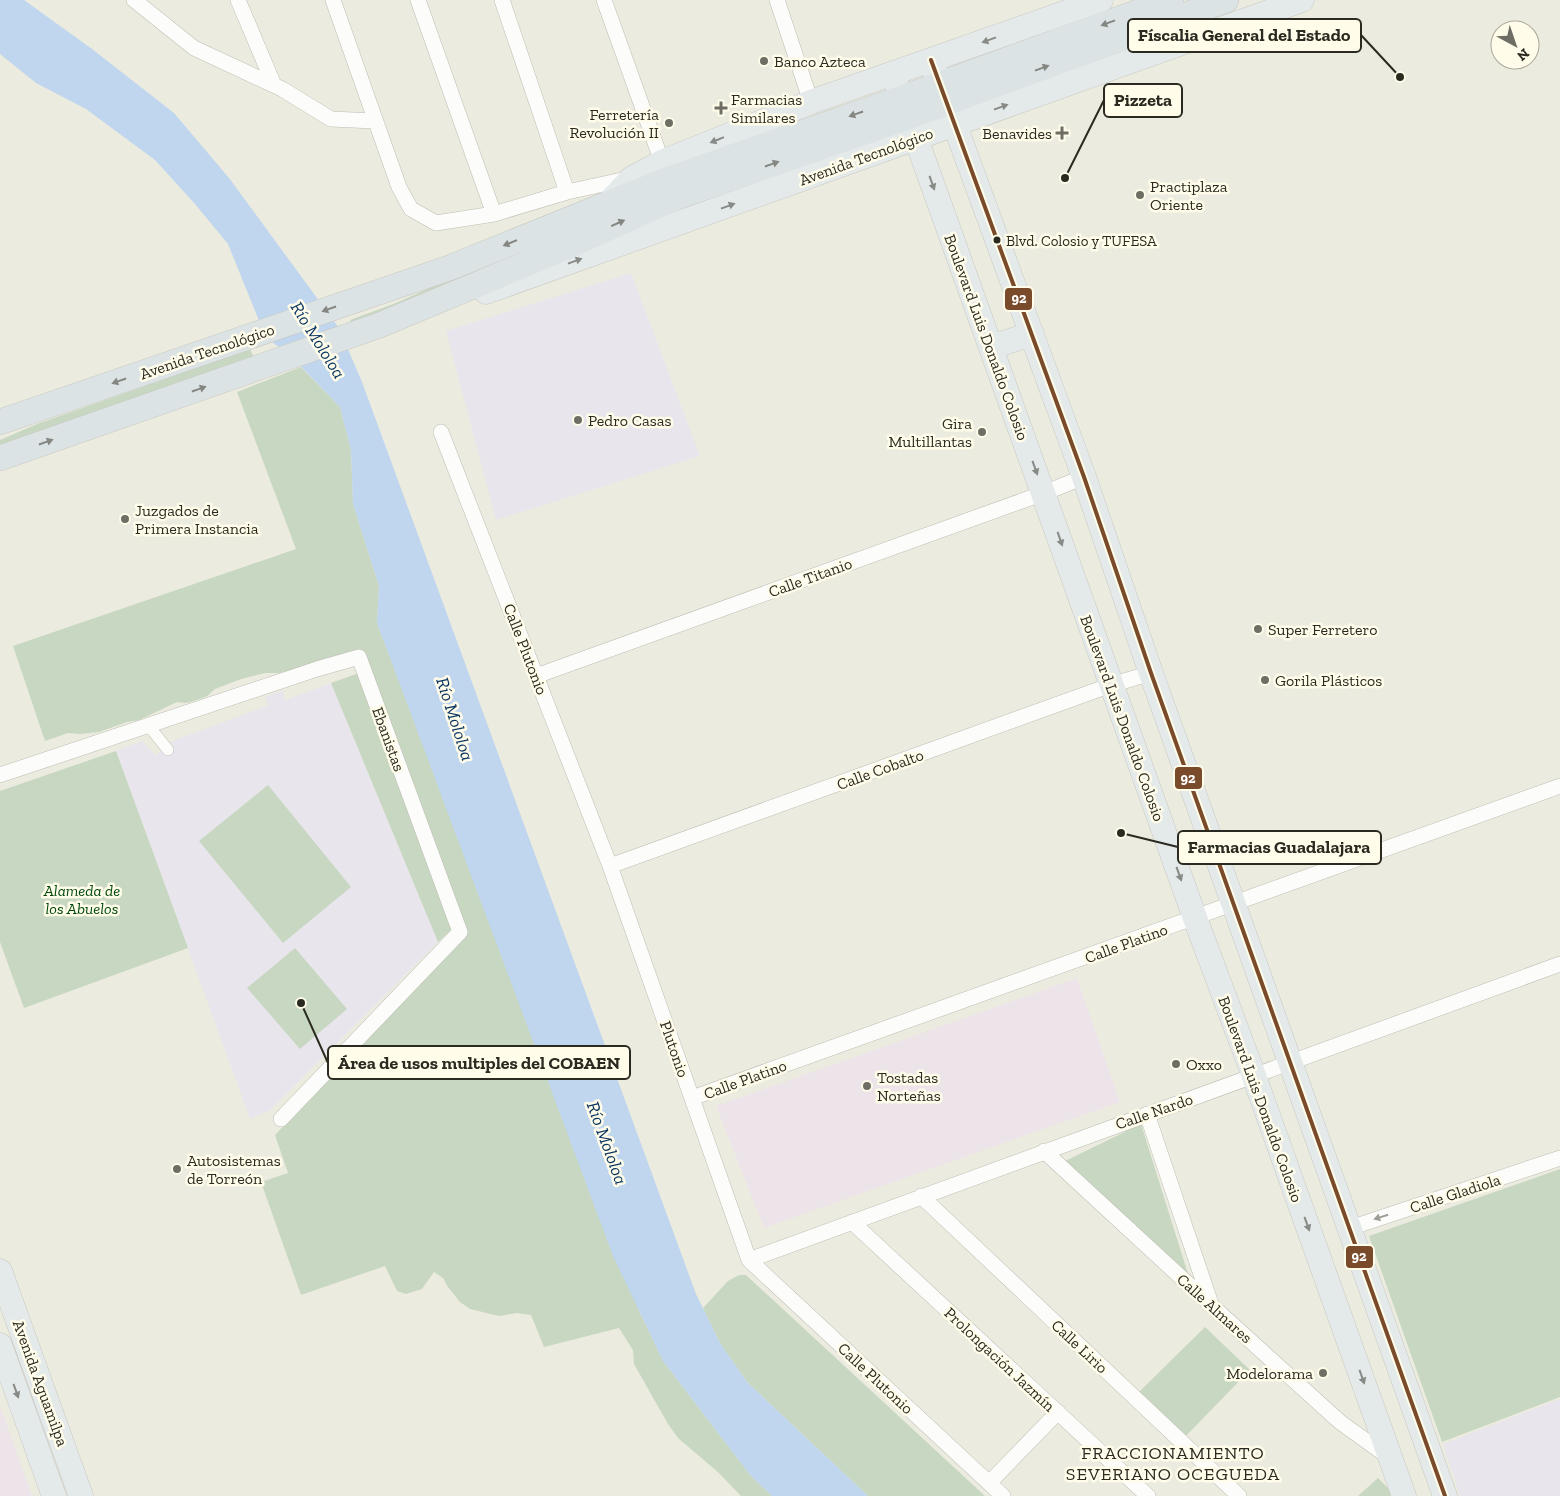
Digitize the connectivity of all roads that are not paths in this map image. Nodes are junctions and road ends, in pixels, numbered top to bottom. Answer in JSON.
{"nodes":[{"id":1,"x":134,"y":0,"type":"edge"},
{"id":2,"x":238,"y":0,"type":"edge"},
{"id":3,"x":333,"y":0,"type":"edge"},
{"id":4,"x":418,"y":0,"type":"edge"},
{"id":5,"x":502,"y":0,"type":"edge"},
{"id":6,"x":604,"y":0,"type":"edge"},
{"id":7,"x":777,"y":0,"type":"edge"},
{"id":8,"x":1100,"y":0,"type":"edge"},
{"id":9,"x":1170,"y":0,"type":"edge"},
{"id":10,"x":1226,"y":0,"type":"edge"},
{"id":11,"x":1302,"y":0,"type":"edge"},
{"id":12,"x":1061,"y":7,"type":"edge"},
{"id":13,"x":931,"y":60,"type":"junction"},
{"id":14,"x":893,"y":74,"type":"junction"},
{"id":15,"x":274,"y":85,"type":"junction"},
{"id":16,"x":810,"y":102,"type":"junction"},
{"id":17,"x":947,"y":103,"type":"junction"},
{"id":18,"x":909,"y":117,"type":"junction"},
{"id":19,"x":375,"y":121,"type":"junction"},
{"id":20,"x":662,"y":162,"type":"junction"},
{"id":21,"x":632,"y":178,"type":"junction"},
{"id":22,"x":567,"y":192,"type":"junction"},
{"id":23,"x":609,"y":202,"type":"junction"},
{"id":24,"x":494,"y":214,"type":"junction"},
{"id":25,"x":1032,"y":334,"type":"junction"},
{"id":26,"x":991,"y":347,"type":"junction"},
{"id":27,"x":0,"y":422,"type":"edge"},
{"id":28,"x":441,"y":432,"type":"dead end"},
{"id":29,"x":0,"y":458,"type":"edge"},
{"id":30,"x":1084,"y":478,"type":"junction"},
{"id":31,"x":1044,"y":493,"type":"junction"},
{"id":32,"x":1151,"y":673,"type":"junction"},
{"id":33,"x":536,"y":676,"type":"junction"},
{"id":34,"x":1111,"y":685,"type":"junction"},
{"id":35,"x":148,"y":725,"type":"junction"},
{"id":36,"x":168,"y":750,"type":"dead end"},
{"id":37,"x":0,"y":775,"type":"edge"},
{"id":38,"x":1560,"y":786,"type":"edge"},
{"id":39,"x":610,"y":866,"type":"junction"},
{"id":40,"x":1233,"y":904,"type":"junction"},
{"id":41,"x":1195,"y":918,"type":"junction"},
{"id":42,"x":1560,"y":964,"type":"edge"},
{"id":43,"x":1291,"y":1063,"type":"junction"},
{"id":44,"x":1254,"y":1076,"type":"junction"},
{"id":45,"x":692,"y":1098,"type":"junction"},
{"id":46,"x":1147,"y":1114,"type":"junction"},
{"id":47,"x":281,"y":1120,"type":"dead end"},
{"id":48,"x":1044,"y":1151,"type":"junction"},
{"id":49,"x":1560,"y":1158,"type":"edge"},
{"id":50,"x":921,"y":1196,"type":"junction"},
{"id":51,"x":852,"y":1222,"type":"junction"},
{"id":52,"x":1350,"y":1228,"type":"junction"},
{"id":53,"x":749,"y":1260,"type":"junction"},
{"id":54,"x":0,"y":1271,"type":"edge"},
{"id":55,"x":1212,"y":1306,"type":"junction"},
{"id":56,"x":0,"y":1345,"type":"edge"},
{"id":57,"x":1058,"y":1412,"type":"junction"},
{"id":58,"x":1391,"y":1459,"type":"junction"},
{"id":59,"x":989,"y":1483,"type":"junction"},
{"id":60,"x":54,"y":1496,"type":"edge"},
{"id":61,"x":82,"y":1496,"type":"edge"},
{"id":62,"x":1003,"y":1496,"type":"edge"},
{"id":63,"x":1148,"y":1496,"type":"edge"},
{"id":64,"x":1239,"y":1496,"type":"edge"},
{"id":65,"x":1404,"y":1496,"type":"edge"},
{"id":66,"x":1445,"y":1496,"type":"edge"}],
"edges":[{"from":1,"to":15,"type":"street"},
{"from":2,"to":15,"type":"street"},
{"from":3,"to":19,"type":"street"},
{"from":4,"to":24,"type":"street"},
{"from":5,"to":22,"type":"street"},
{"from":6,"to":20,"type":"street"},
{"from":7,"to":16,"type":"street"},
{"from":8,"to":12,"type":"main road","name":"Avenida Tecnológico"},
{"from":9,"to":17,"type":"highway","name":"Avenida Tecnológico","one_way":true},
{"from":17,"to":10,"type":"highway","name":"Avenida Tecnológico","one_way":true},
{"from":17,"to":11,"type":"main road","name":"Avenida Tecnológico","one_way":true},
{"from":12,"to":13,"type":"main road","name":"Avenida Tecnológico","one_way":true},
{"from":13,"to":14,"type":"main road","name":"Avenida Tecnológico"},
{"from":13,"to":17,"type":"main road"},
{"from":14,"to":16,"type":"main road","name":"Avenida Tecnológico"},
{"from":14,"to":18,"type":"main road","name":"Boulevard Luis Donaldo Colosio"},
{"from":15,"to":19,"type":"street"},
{"from":16,"to":20,"type":"main road","name":"Avenida Tecnológico","one_way":true},
{"from":17,"to":18,"type":"highway","name":"Avenida Tecnológico"},
{"from":17,"to":18,"type":"main road","name":"Avenida Tecnológico"},
{"from":17,"to":25,"type":"main road"},
{"from":18,"to":23,"type":"highway","name":"Avenida Tecnológico","one_way":true},
{"from":18,"to":26,"type":"main road","name":"Boulevard Luis Donaldo Colosio","one_way":true},
{"from":29,"to":18,"type":"highway","name":"Avenida Tecnológico","one_way":true},
{"from":19,"to":24,"type":"street"},
{"from":20,"to":21,"type":"main road","name":"Avenida Tecnológico"},
{"from":21,"to":22,"type":"street"},
{"from":21,"to":23,"type":"main road","name":"Avenida Tecnológico"},
{"from":22,"to":24,"type":"street"},
{"from":23,"to":27,"type":"highway","name":"Avenida Tecnológico","one_way":true},
{"from":25,"to":26,"type":"main road"},
{"from":25,"to":30,"type":"main road"},
{"from":26,"to":31,"type":"main road","name":"Boulevard Luis Donaldo Colosio","one_way":true},
{"from":28,"to":33,"type":"street","name":"Calle Plutonio"},
{"from":30,"to":31,"type":"street","name":"Calle Titanio"},
{"from":30,"to":32,"type":"main road"},
{"from":31,"to":33,"type":"street","name":"Calle Titanio"},
{"from":31,"to":34,"type":"main road","name":"Boulevard Luis Donaldo Colosio","one_way":true},
{"from":32,"to":34,"type":"street","name":"Calle Cobalto"},
{"from":32,"to":40,"type":"main road"},
{"from":33,"to":39,"type":"street","name":"Calle Plutonio"},
{"from":34,"to":39,"type":"street","name":"Calle Cobalto"},
{"from":34,"to":41,"type":"main road","name":"Boulevard Luis Donaldo Colosio","one_way":true},
{"from":35,"to":36,"type":"street"},
{"from":35,"to":37,"type":"street","name":"Ebanistas"},
{"from":35,"to":47,"type":"street","name":"Ebanistas"},
{"from":38,"to":40,"type":"street","name":"Calle Platino"},
{"from":39,"to":45,"type":"street","name":"Plutonio"},
{"from":40,"to":41,"type":"street","name":"Calle Platino"},
{"from":40,"to":43,"type":"main road"},
{"from":41,"to":44,"type":"main road","name":"Boulevard Luis Donaldo Colosio"},
{"from":41,"to":45,"type":"street","name":"Calle Platino"},
{"from":42,"to":43,"type":"street","name":"Calle Nardo"},
{"from":43,"to":44,"type":"street","name":"Calle Nardo"},
{"from":43,"to":52,"type":"main road"},
{"from":44,"to":46,"type":"street","name":"Calle Nardo"},
{"from":44,"to":58,"type":"main road","name":"Boulevard Luis Donaldo Colosio","one_way":true},
{"from":45,"to":53,"type":"street","name":"Plutonio"},
{"from":46,"to":48,"type":"street","name":"Calle Nardo"},
{"from":46,"to":55,"type":"street"},
{"from":48,"to":50,"type":"street","name":"Calle Nardo"},
{"from":48,"to":55,"type":"street","name":"Calle Almares"},
{"from":49,"to":52,"type":"street","name":"Calle Gladiola","one_way":true},
{"from":50,"to":51,"type":"street","name":"Calle Nardo"},
{"from":50,"to":64,"type":"street","name":"Calle Lirio"},
{"from":51,"to":53,"type":"street","name":"Calle Nardo"},
{"from":51,"to":57,"type":"street","name":"Prolongación Jazmín"},
{"from":52,"to":66,"type":"main road"},
{"from":53,"to":59,"type":"street","name":"Calle Plutonio"},
{"from":54,"to":61,"type":"main road","name":"Avenida Aguamilpa"},
{"from":55,"to":58,"type":"street","name":"Calle Almares"},
{"from":56,"to":60,"type":"main road","name":"Avenida Aguamilpa","one_way":true},
{"from":57,"to":59,"type":"street"},
{"from":57,"to":63,"type":"street","name":"Prolongación Jazmín"},
{"from":58,"to":65,"type":"main road","name":"Boulevard Luis Donaldo Colosio"},
{"from":59,"to":62,"type":"street","name":"Calle Plutonio"}]}
